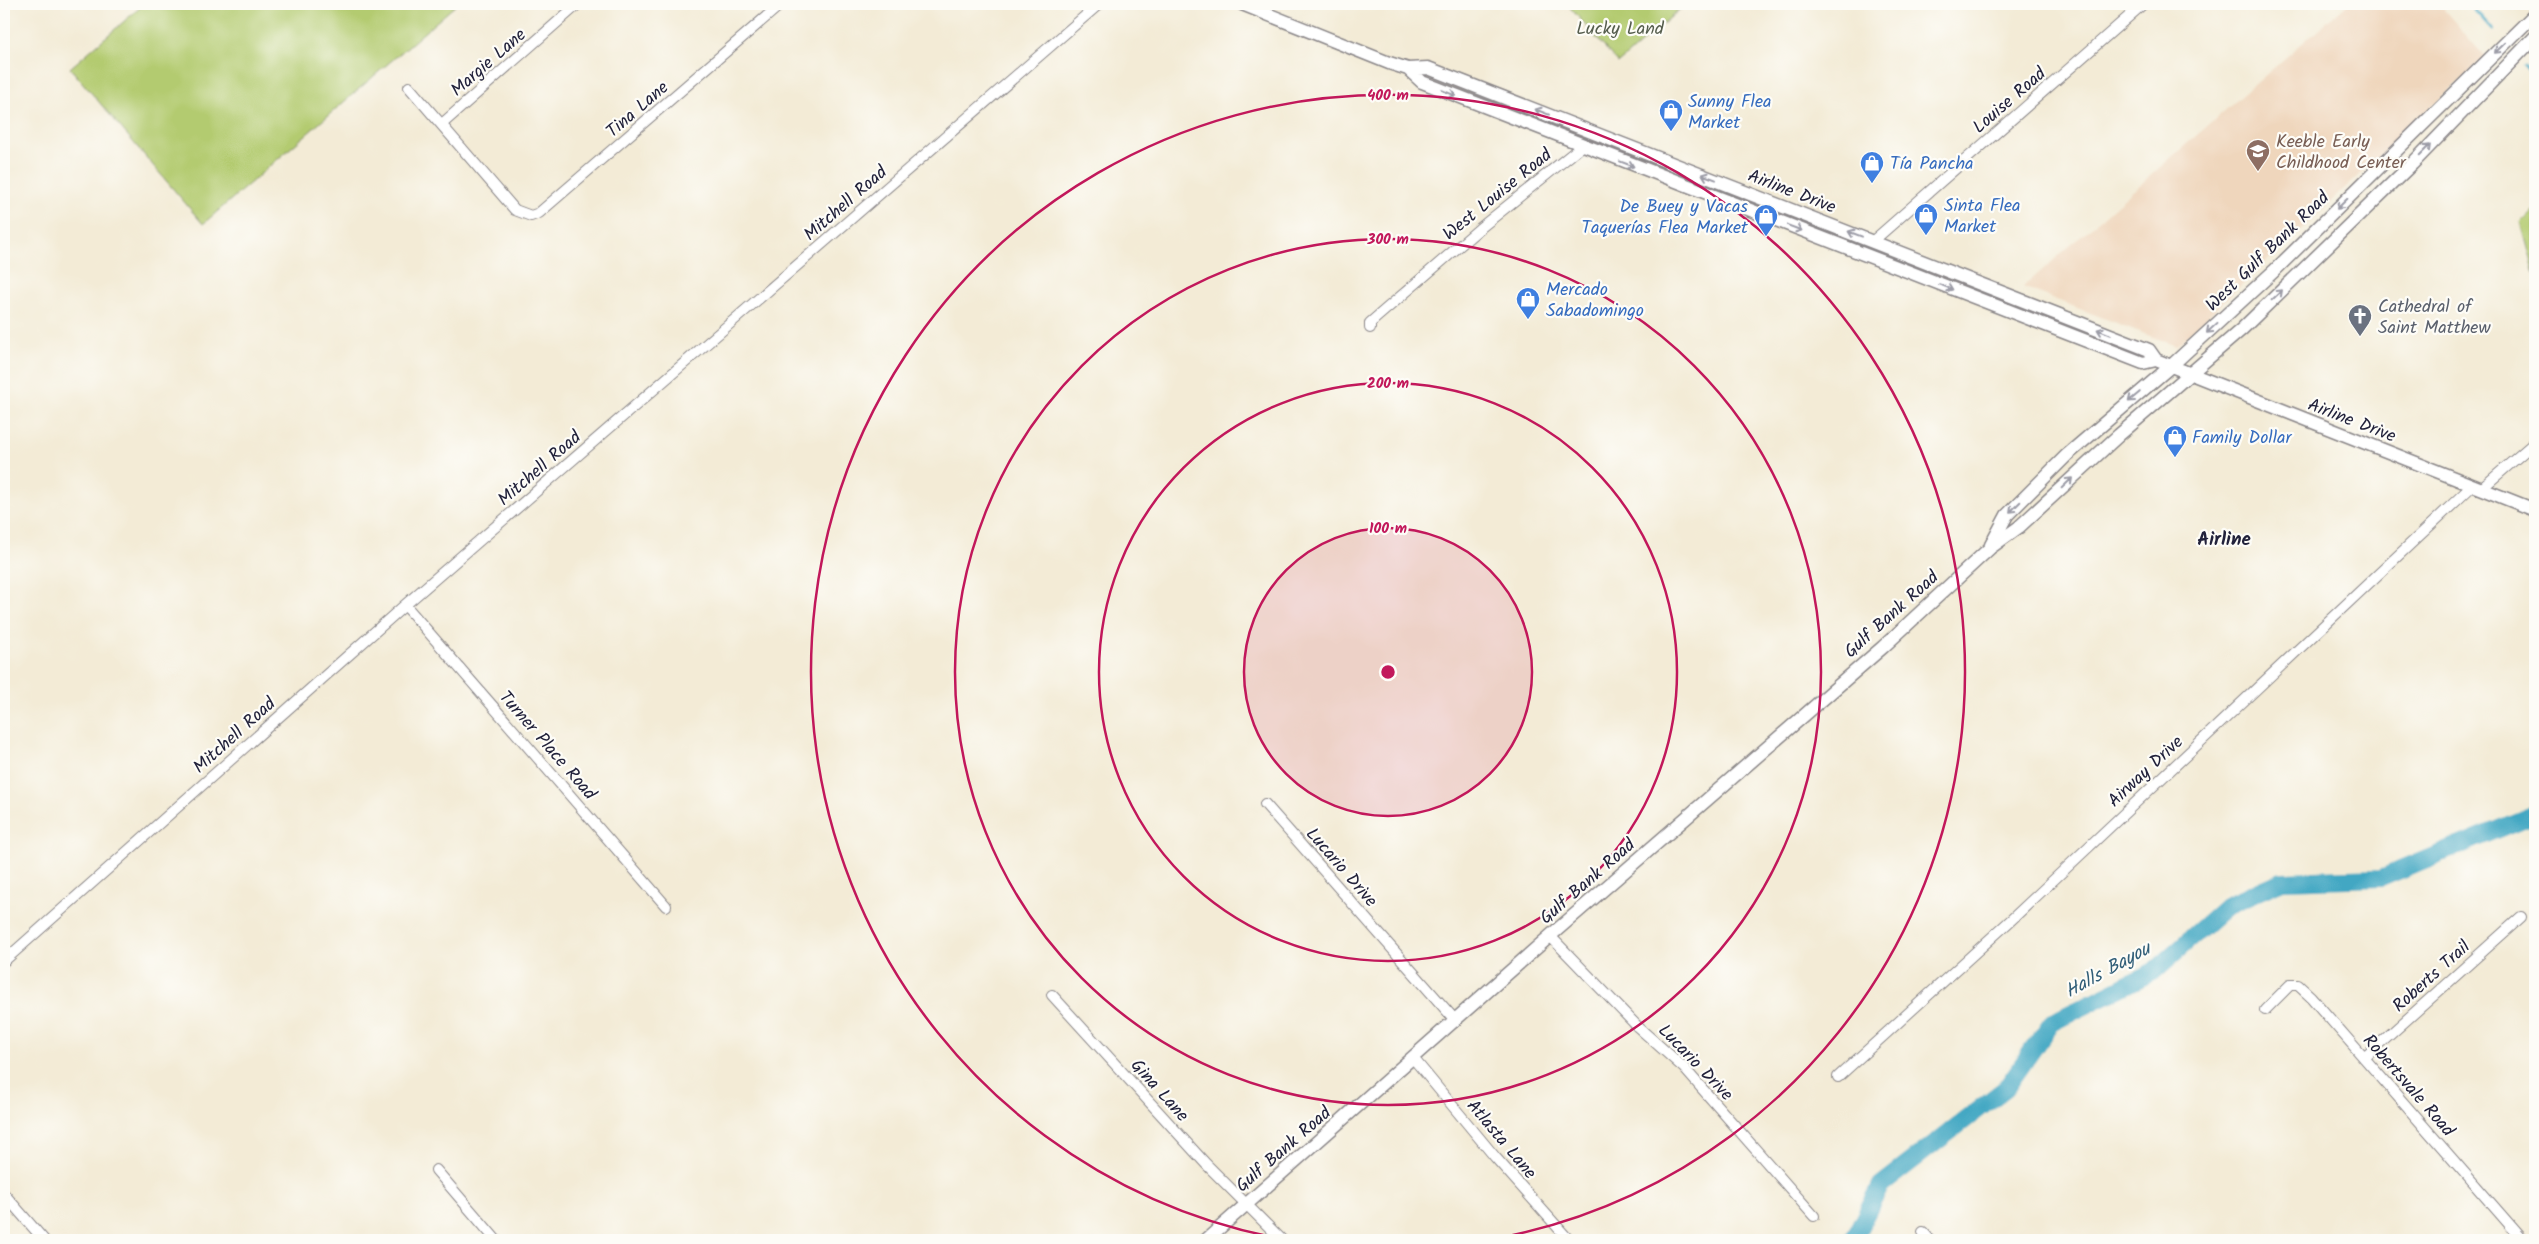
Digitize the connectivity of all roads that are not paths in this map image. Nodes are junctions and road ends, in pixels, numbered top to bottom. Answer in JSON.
{"nodes":[{"id":1,"x":578,"y":4,"type":"edge"},
{"id":2,"x":781,"y":4,"type":"edge"},
{"id":3,"x":1099,"y":4,"type":"edge"},
{"id":4,"x":1242,"y":4,"type":"edge"},
{"id":5,"x":2143,"y":4,"type":"edge"},
{"id":6,"x":2535,"y":14,"type":"edge"},
{"id":7,"x":2535,"y":37,"type":"edge"},
{"id":8,"x":1408,"y":69,"type":"junction"},
{"id":9,"x":409,"y":87,"type":"dead end"},
{"id":10,"x":442,"y":124,"type":"junction"},
{"id":11,"x":1574,"y":124,"type":"junction"},
{"id":12,"x":1582,"y":146,"type":"junction"},
{"id":13,"x":1873,"y":241,"type":"junction"},
{"id":14,"x":1370,"y":328,"type":"dead end"},
{"id":15,"x":2156,"y":360,"type":"junction"},
{"id":16,"x":2171,"y":366,"type":"junction"},
{"id":17,"x":2190,"y":374,"type":"junction"},
{"id":18,"x":2535,"y":442,"type":"edge"},
{"id":19,"x":2477,"y":488,"type":"junction"},
{"id":20,"x":2535,"y":510,"type":"edge"},
{"id":21,"x":1990,"y":548,"type":"junction"},
{"id":22,"x":405,"y":605,"type":"junction"},
{"id":23,"x":1265,"y":804,"type":"dead end"},
{"id":24,"x":666,"y":906,"type":"dead end"},
{"id":25,"x":2521,"y":918,"type":"dead end"},
{"id":26,"x":1550,"y":936,"type":"junction"},
{"id":27,"x":4,"y":961,"type":"edge"},
{"id":28,"x":1052,"y":995,"type":"dead end"},
{"id":29,"x":2266,"y":1010,"type":"dead end"},
{"id":30,"x":1455,"y":1020,"type":"junction"},
{"id":31,"x":1413,"y":1058,"type":"junction"},
{"id":32,"x":2364,"y":1058,"type":"junction"},
{"id":33,"x":1838,"y":1077,"type":"dead end"},
{"id":34,"x":436,"y":1170,"type":"dead end"},
{"id":35,"x":4,"y":1194,"type":"edge"},
{"id":36,"x":1247,"y":1205,"type":"junction"},
{"id":37,"x":8,"y":1206,"type":"edge"},
{"id":38,"x":1814,"y":1216,"type":"dead end"},
{"id":39,"x":44,"y":1240,"type":"edge"},
{"id":40,"x":496,"y":1240,"type":"edge"},
{"id":41,"x":1206,"y":1240,"type":"edge"},
{"id":42,"x":1282,"y":1240,"type":"edge"},
{"id":43,"x":1569,"y":1240,"type":"edge"},
{"id":44,"x":2523,"y":1240,"type":"edge"}],
"edges":[{"from":1,"to":10,"type":"street","name":"Margie Lane"},
{"from":2,"to":10,"type":"street","name":"Tina Lane"},
{"from":3,"to":22,"type":"street","name":"Mitchell Road"},
{"from":4,"to":8,"type":"main road","name":"Airline Drive"},
{"from":5,"to":13,"type":"street","name":"Louise Road"},
{"from":6,"to":16,"type":"main road","name":"West Gulf Bank Road","one_way":true},
{"from":17,"to":7,"type":"main road","one_way":true},
{"from":11,"to":8,"type":"main road","name":"Airline Drive","one_way":true},
{"from":8,"to":12,"type":"main road","name":"Airline Drive","one_way":true},
{"from":9,"to":10,"type":"street"},
{"from":11,"to":12,"type":"main road"},
{"from":13,"to":11,"type":"main road","name":"Airline Drive","one_way":true},
{"from":12,"to":14,"type":"street","name":"West Louise Road"},
{"from":12,"to":15,"type":"main road","name":"Airline Drive","one_way":true},
{"from":15,"to":13,"type":"main road","name":"Airline Drive","one_way":true},
{"from":15,"to":16,"type":"main road","name":"Airline Drive"},
{"from":16,"to":17,"type":"main road","name":"Airline Drive"},
{"from":16,"to":21,"type":"main road","name":"Gulf Bank Road","one_way":true},
{"from":17,"to":19,"type":"main road","name":"Airline Drive"},
{"from":21,"to":17,"type":"main road","name":"Gulf Bank Road","one_way":true},
{"from":18,"to":19,"type":"street","name":"Airway Drive"},
{"from":19,"to":20,"type":"main road","name":"Airline Drive"},
{"from":19,"to":33,"type":"street","name":"Airway Drive"},
{"from":21,"to":26,"type":"main road","name":"Gulf Bank Road"},
{"from":22,"to":24,"type":"street","name":"Turner Place Road"},
{"from":22,"to":27,"type":"street","name":"Mitchell Road"},
{"from":23,"to":30,"type":"street","name":"Lucario Drive"},
{"from":25,"to":32,"type":"street","name":"Roberts Trail"},
{"from":26,"to":30,"type":"main road","name":"Gulf Bank Road"},
{"from":26,"to":38,"type":"street","name":"Lucario Drive"},
{"from":28,"to":36,"type":"street","name":"Gina Lane"},
{"from":29,"to":32,"type":"street","name":"Robertsvale Road"},
{"from":30,"to":31,"type":"main road","name":"Gulf Bank Road"},
{"from":31,"to":36,"type":"main road","name":"Gulf Bank Road"},
{"from":31,"to":43,"type":"street","name":"Atlasta Lane"},
{"from":32,"to":44,"type":"street","name":"Robertsvale Road"},
{"from":34,"to":40,"type":"street"},
{"from":35,"to":37,"type":"street"},
{"from":36,"to":41,"type":"main road","name":"Gulf Bank Road"},
{"from":36,"to":42,"type":"street","name":"Gina Lane"},
{"from":37,"to":39,"type":"street"}]}
